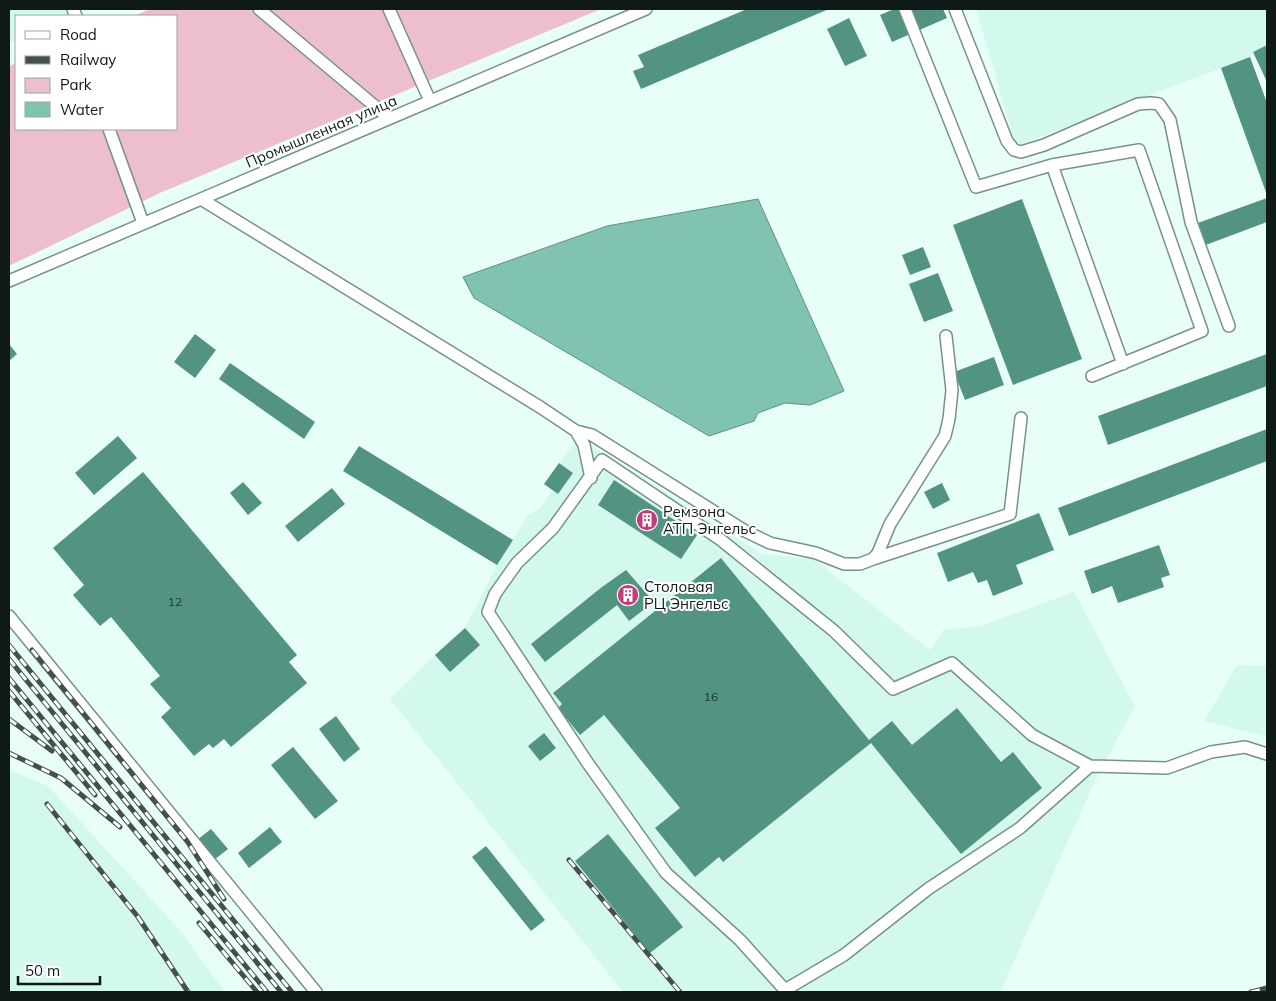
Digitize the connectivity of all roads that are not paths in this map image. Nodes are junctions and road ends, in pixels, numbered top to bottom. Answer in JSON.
{"nodes":[{"id":1,"x":259,"y":9,"type":"edge"},
{"id":2,"x":389,"y":9,"type":"edge"},
{"id":3,"x":646,"y":9,"type":"edge"},
{"id":4,"x":905,"y":9,"type":"edge"},
{"id":5,"x":955,"y":9,"type":"edge"},
{"id":6,"x":430,"y":101,"type":"junction"},
{"id":7,"x":389,"y":118,"type":"junction"},
{"id":8,"x":109,"y":130,"type":"edge"},
{"id":9,"x":1052,"y":166,"type":"junction"},
{"id":10,"x":201,"y":198,"type":"junction"},
{"id":11,"x":143,"y":223,"type":"junction"},
{"id":12,"x":9,"y":281,"type":"edge"},
{"id":13,"x":1229,"y":326,"type":"dead end"},
{"id":14,"x":946,"y":336,"type":"dead end"},
{"id":15,"x":1124,"y":364,"type":"junction"},
{"id":16,"x":1092,"y":376,"type":"dead end"},
{"id":17,"x":1021,"y":418,"type":"dead end"},
{"id":18,"x":576,"y":430,"type":"junction"},
{"id":19,"x":591,"y":478,"type":"junction"},
{"id":20,"x":873,"y":558,"type":"junction"},
{"id":21,"x":9,"y":616,"type":"edge"},
{"id":22,"x":1267,"y":754,"type":"edge"},
{"id":23,"x":1090,"y":766,"type":"junction"},
{"id":24,"x":316,"y":992,"type":"edge"}],
"edges":[{"from":1,"to":7,"type":"street"},
{"from":2,"to":6,"type":"street"},
{"from":3,"to":6,"type":"street","name":"Промышленная улица"},
{"from":4,"to":9,"type":"street"},
{"from":5,"to":13,"type":"street"},
{"from":6,"to":7,"type":"street","name":"Промышленная улица"},
{"from":7,"to":10,"type":"street","name":"Промышленная улица"},
{"from":8,"to":11,"type":"street"},
{"from":9,"to":15,"type":"street"},
{"from":9,"to":15,"type":"street"},
{"from":10,"to":11,"type":"street","name":"Промышленная улица"},
{"from":10,"to":18,"type":"street"},
{"from":11,"to":12,"type":"street","name":"Промышленная улица"},
{"from":14,"to":20,"type":"street"},
{"from":15,"to":16,"type":"street"},
{"from":17,"to":20,"type":"street"},
{"from":18,"to":19,"type":"street"},
{"from":18,"to":20,"type":"street"},
{"from":19,"to":23,"type":"street"},
{"from":19,"to":23,"type":"street"},
{"from":21,"to":24,"type":"street"},
{"from":22,"to":23,"type":"street"}]}
